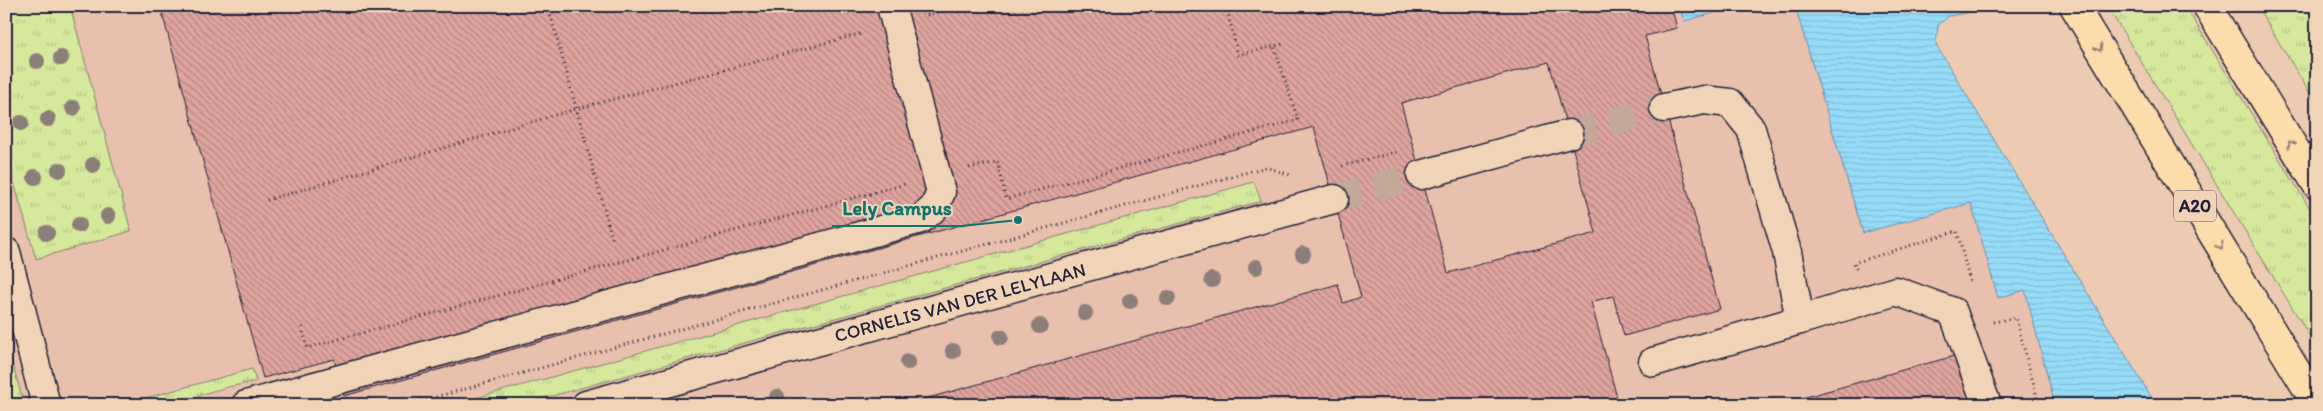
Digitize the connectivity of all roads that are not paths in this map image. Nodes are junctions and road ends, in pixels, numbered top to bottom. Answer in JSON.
{"nodes":[{"id":1,"x":2074,"y":6,"type":"edge"},
{"id":2,"x":2207,"y":6,"type":"edge"},
{"id":3,"x":894,"y":15,"type":"edge"},
{"id":4,"x":1664,"y":108,"type":"tunnel mouth"},
{"id":5,"x":1569,"y":134,"type":"tunnel mouth"},
{"id":6,"x":1421,"y":175,"type":"tunnel mouth"},
{"id":7,"x":2317,"y":186,"type":"edge"},
{"id":8,"x":1334,"y":199,"type":"tunnel mouth"},
{"id":9,"x":6,"y":252,"type":"edge"},
{"id":10,"x":1800,"y":320,"type":"junction"},
{"id":11,"x":1653,"y":362,"type":"dead end"},
{"id":12,"x":46,"y":405,"type":"edge"},
{"id":13,"x":246,"y":405,"type":"edge"},
{"id":14,"x":586,"y":405,"type":"edge"},
{"id":15,"x":1987,"y":405,"type":"edge"},
{"id":16,"x":2317,"y":405,"type":"edge"}],
"edges":[{"from":1,"to":16,"type":"highway","number":"A20","one_way":true},
{"from":7,"to":2,"type":"highway","one_way":true},
{"from":3,"to":13,"type":"street"},
{"from":4,"to":10,"type":"street"},
{"from":5,"to":6,"type":"street"},
{"from":8,"to":14,"type":"street","name":"CORNELIS VAN DER LELYLAAN"},
{"from":9,"to":12,"type":"street"},
{"from":10,"to":11,"type":"street"},
{"from":10,"to":15,"type":"street"}]}
